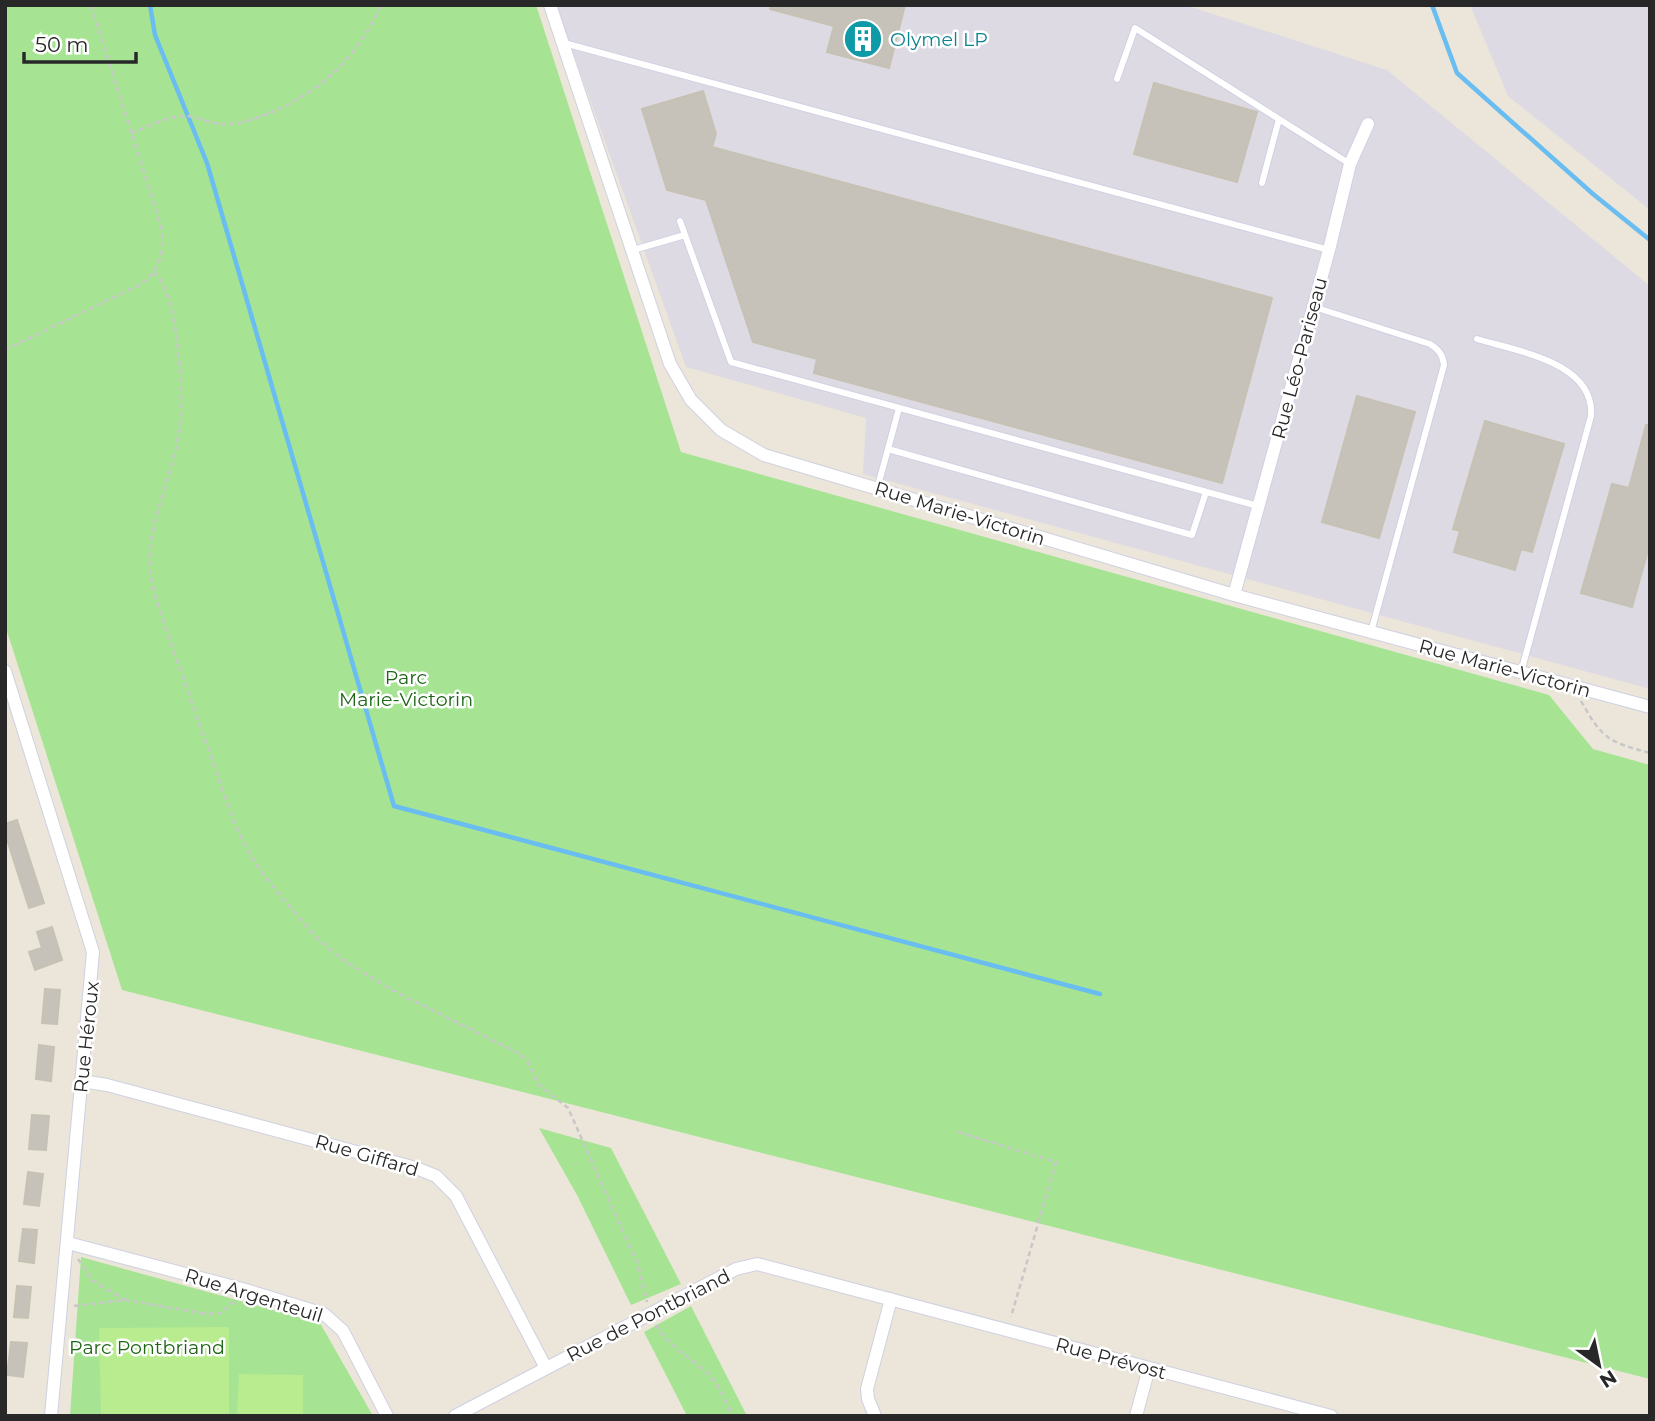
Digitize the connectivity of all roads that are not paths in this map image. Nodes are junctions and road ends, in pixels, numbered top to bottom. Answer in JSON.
{"nodes":[{"id":1,"x":550,"y":5,"type":"edge"},
{"id":2,"x":562,"y":43,"type":"junction"},
{"id":3,"x":1117,"y":79,"type":"dead end"},
{"id":4,"x":1279,"y":119,"type":"junction"},
{"id":5,"x":1368,"y":124,"type":"dead end"},
{"id":6,"x":1350,"y":164,"type":"junction"},
{"id":7,"x":1262,"y":183,"type":"dead end"},
{"id":8,"x":680,"y":221,"type":"dead end"},
{"id":9,"x":685,"y":235,"type":"junction"},
{"id":10,"x":631,"y":250,"type":"junction"},
{"id":11,"x":1329,"y":250,"type":"junction"},
{"id":12,"x":1313,"y":306,"type":"junction"},
{"id":13,"x":1477,"y":339,"type":"dead end"},
{"id":14,"x":898,"y":408,"type":"junction"},
{"id":15,"x":888,"y":449,"type":"junction"},
{"id":16,"x":877,"y":489,"type":"junction"},
{"id":17,"x":1206,"y":492,"type":"junction"},
{"id":18,"x":1258,"y":506,"type":"junction"},
{"id":19,"x":1234,"y":595,"type":"junction"},
{"id":20,"x":1371,"y":632,"type":"junction"},
{"id":21,"x":5,"y":671,"type":"edge"},
{"id":22,"x":1521,"y":672,"type":"junction"},
{"id":23,"x":1650,"y":707,"type":"edge"},
{"id":24,"x":82,"y":1081,"type":"junction"},
{"id":25,"x":68,"y":1243,"type":"junction"},
{"id":26,"x":891,"y":1299,"type":"junction"},
{"id":27,"x":546,"y":1368,"type":"junction"},
{"id":28,"x":1149,"y":1368,"type":"junction"},
{"id":29,"x":1298,"y":1411,"type":"edge"},
{"id":30,"x":51,"y":1416,"type":"edge"},
{"id":31,"x":387,"y":1416,"type":"edge"},
{"id":32,"x":455,"y":1416,"type":"edge"},
{"id":33,"x":875,"y":1416,"type":"edge"},
{"id":34,"x":1136,"y":1416,"type":"edge"},
{"id":35,"x":1331,"y":1416,"type":"edge"}],
"edges":[{"from":1,"to":2,"type":"street","name":"Rue Marie-Victorin"},
{"from":2,"to":10,"type":"street","name":"Rue Marie-Victorin"},
{"from":2,"to":11,"type":"lane"},
{"from":3,"to":4,"type":"lane"},
{"from":4,"to":6,"type":"lane"},
{"from":4,"to":7,"type":"lane"},
{"from":5,"to":6,"type":"street","name":"Rue Léo-Pariseau"},
{"from":6,"to":11,"type":"street","name":"Rue Léo-Pariseau"},
{"from":8,"to":9,"type":"lane"},
{"from":9,"to":10,"type":"lane"},
{"from":9,"to":14,"type":"lane"},
{"from":10,"to":16,"type":"street","name":"Rue Marie-Victorin"},
{"from":11,"to":12,"type":"street","name":"Rue Léo-Pariseau"},
{"from":12,"to":18,"type":"street","name":"Rue Léo-Pariseau"},
{"from":12,"to":20,"type":"lane"},
{"from":13,"to":22,"type":"lane"},
{"from":14,"to":15,"type":"lane"},
{"from":14,"to":17,"type":"lane"},
{"from":15,"to":16,"type":"lane"},
{"from":15,"to":17,"type":"lane"},
{"from":16,"to":19,"type":"street","name":"Rue Marie-Victorin"},
{"from":17,"to":18,"type":"lane"},
{"from":18,"to":19,"type":"street","name":"Rue Léo-Pariseau"},
{"from":19,"to":20,"type":"street","name":"Rue Marie-Victorin"},
{"from":20,"to":22,"type":"street","name":"Rue Marie-Victorin"},
{"from":21,"to":24,"type":"street","name":"Rue Héroux"},
{"from":22,"to":23,"type":"street","name":"Rue Marie-Victorin"},
{"from":24,"to":25,"type":"street","name":"Rue Héroux"},
{"from":24,"to":27,"type":"street","name":"Rue Giffard"},
{"from":25,"to":30,"type":"street","name":"Rue Héroux"},
{"from":25,"to":31,"type":"street","name":"Rue Argenteuil"},
{"from":26,"to":27,"type":"street","name":"Rue de Pontbriand"},
{"from":26,"to":28,"type":"street","name":"Rue Prévost"},
{"from":26,"to":33,"type":"street"},
{"from":27,"to":32,"type":"street","name":"Rue de Pontbriand"},
{"from":28,"to":29,"type":"street","name":"Rue Prévost"},
{"from":28,"to":34,"type":"street"},
{"from":29,"to":35,"type":"street","name":"Rue Prévost"}]}
